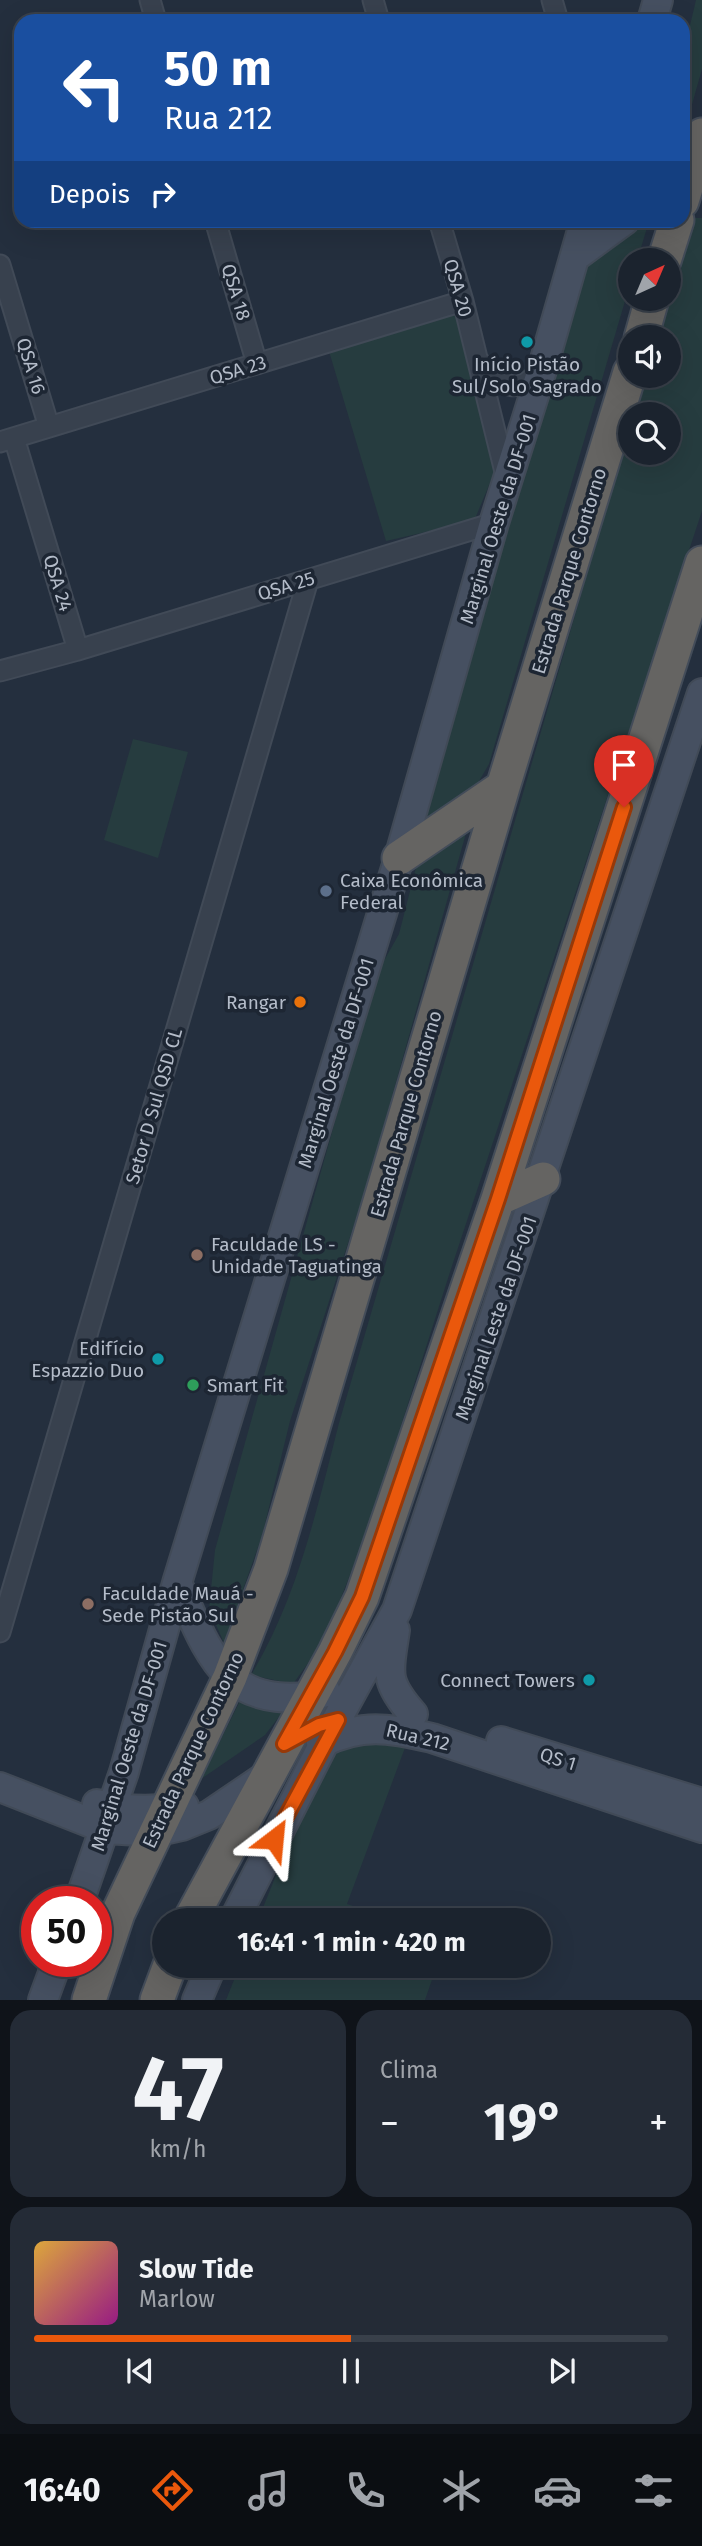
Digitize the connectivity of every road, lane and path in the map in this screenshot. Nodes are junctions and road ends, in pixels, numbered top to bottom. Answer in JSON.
{"nodes":[{"id":1,"x":696,"y":142,"type":"edge"},
{"id":2,"x":690,"y":167,"type":"edge"},
{"id":3,"x":217,"y":228,"type":"edge"},
{"id":4,"x":441,"y":228,"type":"edge"},
{"id":5,"x":583,"y":228,"type":"edge"},
{"id":6,"x":614,"y":228,"type":"edge"},
{"id":7,"x":674,"y":228,"type":"edge"},
{"id":8,"x":668,"y":248,"type":"edge"},
{"id":9,"x":576,"y":256,"type":"junction"},
{"id":10,"x":0,"y":265,"type":"edge"},
{"id":11,"x":463,"y":301,"type":"junction"},
{"id":12,"x":476,"y":356,"type":"junction"},
{"id":13,"x":257,"y":364,"type":"junction"},
{"id":14,"x":542,"y":370,"type":"junction"},
{"id":15,"x":625,"y":388,"type":"edge"},
{"id":16,"x":49,"y":427,"type":"junction"},
{"id":17,"x":7,"y":440,"type":"edge"},
{"id":18,"x":507,"y":481,"type":"junction"},
{"id":19,"x":495,"y":523,"type":"junction"},
{"id":20,"x":702,"y":563,"type":"edge"},
{"id":21,"x":308,"y":580,"type":"junction"},
{"id":22,"x":78,"y":650,"type":"junction"},
{"id":23,"x":0,"y":671,"type":"edge"},
{"id":24,"x":702,"y":693,"type":"edge"},
{"id":25,"x":503,"y":787,"type":"junction"},
{"id":26,"x":399,"y":858,"type":"junction"},
{"id":27,"x":542,"y":1178,"type":"junction"},
{"id":28,"x":498,"y":1199,"type":"junction"},
{"id":29,"x":177,"y":1583,"type":"junction"},
{"id":30,"x":397,"y":1610,"type":"junction"},
{"id":31,"x":0,"y":1632,"type":"edge"},
{"id":32,"x":230,"y":1678,"type":"junction"},
{"id":33,"x":361,"y":1678,"type":"junction"},
{"id":34,"x":310,"y":1697,"type":"junction"},
{"id":35,"x":413,"y":1714,"type":"junction"},
{"id":36,"x":332,"y":1731,"type":"junction"},
{"id":37,"x":284,"y":1744,"type":"junction"},
{"id":38,"x":266,"y":1776,"type":"junction"},
{"id":39,"x":0,"y":1781,"type":"edge"},
{"id":40,"x":0,"y":1787,"type":"edge"},
{"id":41,"x":702,"y":1803,"type":"edge"},
{"id":42,"x":110,"y":1818,"type":"junction"},
{"id":43,"x":161,"y":1821,"type":"junction"},
{"id":44,"x":702,"y":1828,"type":"edge"},
{"id":45,"x":85,"y":1886,"type":"edge"},
{"id":46,"x":196,"y":1908,"type":"edge"},
{"id":47,"x":240,"y":1908,"type":"edge"},
{"id":48,"x":51,"y":1977,"type":"edge"},
{"id":49,"x":165,"y":1978,"type":"edge"},
{"id":50,"x":206,"y":1978,"type":"edge"},
{"id":51,"x":43,"y":2000,"type":"edge"},
{"id":52,"x":89,"y":2000,"type":"edge"},
{"id":53,"x":157,"y":2000,"type":"edge"},
{"id":54,"x":197,"y":2000,"type":"edge"}],
"edges":[{"from":1,"to":2,"type":"highway"},
{"from":3,"to":13,"type":"street","name":"QSA 18"},
{"from":4,"to":11,"type":"street","name":"QSA 20"},
{"from":5,"to":9,"type":"main road","name":"Marginal Oeste da DF-001"},
{"from":6,"to":9,"type":"main road"},
{"from":7,"to":8,"type":"highway"},
{"from":9,"to":14,"type":"main road","name":"Marginal Oeste da DF-001"},
{"from":10,"to":16,"type":"street","name":"QSA 16"},
{"from":11,"to":12,"type":"street","name":"QSA 20"},
{"from":11,"to":13,"type":"street","name":"QSA 23"},
{"from":12,"to":14,"type":"street"},
{"from":12,"to":18,"type":"street","name":"QSA 20"},
{"from":13,"to":16,"type":"street","name":"QSA 23"},
{"from":14,"to":18,"type":"main road","name":"Marginal Oeste da DF-001"},
{"from":15,"to":25,"type":"highway","name":"Estrada Parque Contorno"},
{"from":16,"to":17,"type":"street","name":"QSA 23"},
{"from":17,"to":22,"type":"street","name":"QSA 24"},
{"from":18,"to":19,"type":"main road","name":"Marginal Oeste da DF-001"},
{"from":19,"to":21,"type":"street","name":"QSA 25"},
{"from":19,"to":26,"type":"main road","name":"Marginal Oeste da DF-001"},
{"from":20,"to":28,"type":"highway"},
{"from":21,"to":22,"type":"street","name":"QSA 25"},
{"from":21,"to":31,"type":"street","name":"Setor D Sul QSD CL"},
{"from":22,"to":23,"type":"street"},
{"from":24,"to":27,"type":"main road","name":"Marginal Leste da DF-001"},
{"from":25,"to":26,"type":"highway"},
{"from":25,"to":32,"type":"highway","name":"Estrada Parque Contorno"},
{"from":26,"to":29,"type":"main road","name":"Marginal Oeste da DF-001"},
{"from":27,"to":28,"type":"highway"},
{"from":27,"to":30,"type":"main road","name":"Marginal Leste da DF-001"},
{"from":28,"to":34,"type":"highway"},
{"from":29,"to":32,"type":"main road"},
{"from":29,"to":42,"type":"main road","name":"Marginal Oeste da DF-001"},
{"from":30,"to":33,"type":"main road","name":"Marginal Leste da DF-001"},
{"from":30,"to":35,"type":"main road"},
{"from":32,"to":34,"type":"main road"},
{"from":32,"to":43,"type":"highway","name":"Estrada Parque Contorno"},
{"from":33,"to":34,"type":"main road"},
{"from":33,"to":36,"type":"main road","name":"Marginal Leste da DF-001"},
{"from":34,"to":37,"type":"highway"},
{"from":35,"to":36,"type":"main road","name":"Rua 212"},
{"from":35,"to":41,"type":"main road","name":"QS 1"},
{"from":36,"to":37,"type":"main road","name":"Rua 212"},
{"from":36,"to":38,"type":"main road","name":"Rua 212"},
{"from":36,"to":44,"type":"main road","name":"Rua 212"},
{"from":36,"to":47,"type":"main road","name":"Marginal Leste da DF-001"},
{"from":37,"to":38,"type":"highway"},
{"from":37,"to":43,"type":"main road","name":"Rua 212"},
{"from":38,"to":43,"type":"main road","name":"Rua 212"},
{"from":38,"to":46,"type":"highway"},
{"from":39,"to":42,"type":"main road"},
{"from":40,"to":42,"type":"main road"},
{"from":42,"to":43,"type":"main road","name":"Rua 212"},
{"from":42,"to":45,"type":"main road","name":"Marginal Oeste da DF-001"},
{"from":43,"to":52,"type":"highway","name":"Estrada Parque Contorno"},
{"from":48,"to":51,"type":"main road"},
{"from":49,"to":53,"type":"highway"},
{"from":50,"to":54,"type":"main road"}]}
